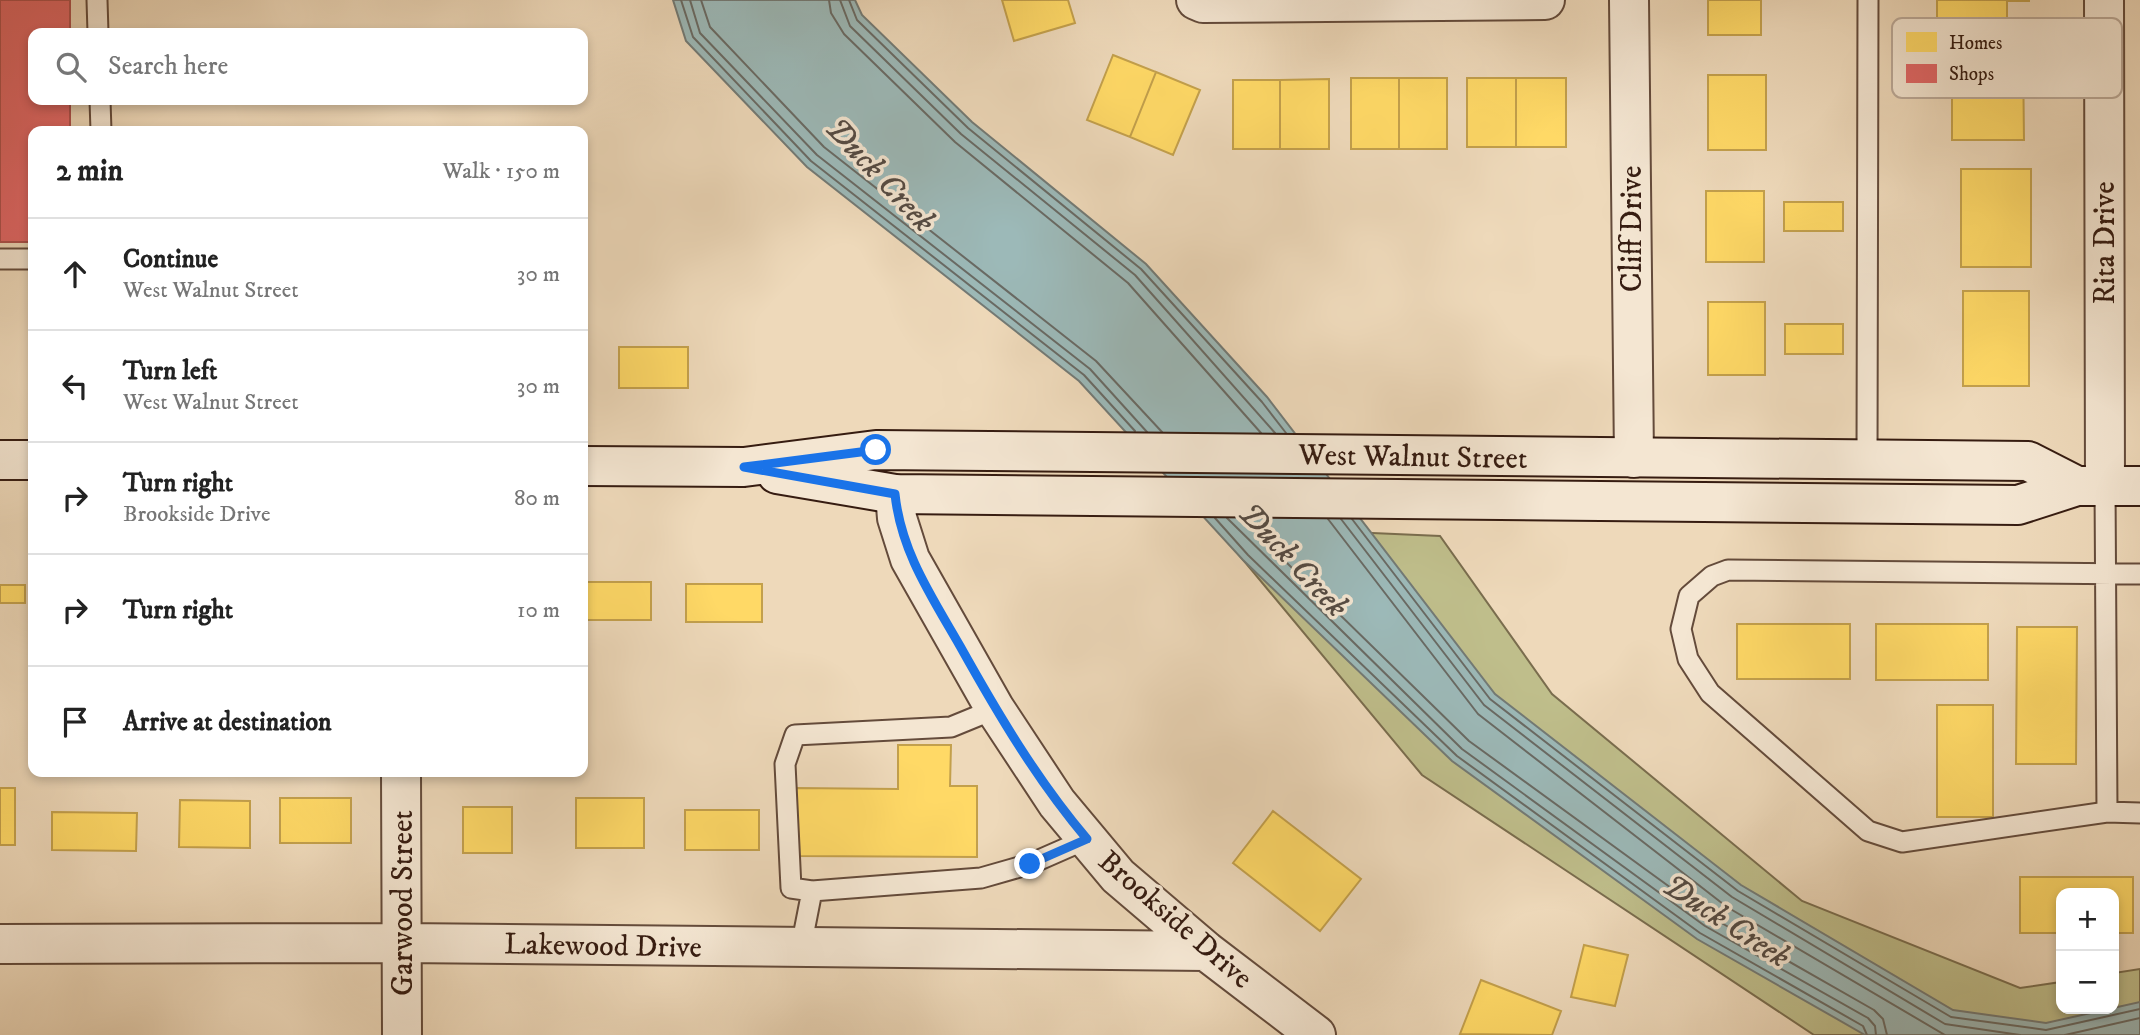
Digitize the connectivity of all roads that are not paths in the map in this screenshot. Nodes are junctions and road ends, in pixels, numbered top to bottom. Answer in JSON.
{"nodes":[{"id":1,"x":97,"y":0,"type":"edge"},
{"id":2,"x":1196,"y":0,"type":"edge"},
{"id":3,"x":1545,"y":0,"type":"edge"},
{"id":4,"x":1629,"y":0,"type":"edge"},
{"id":5,"x":1868,"y":0,"type":"edge"},
{"id":6,"x":2104,"y":0,"type":"edge"},
{"id":7,"x":2104,"y":18,"type":"edge"},
{"id":8,"x":98,"y":28,"type":"edge"},
{"id":9,"x":2105,"y":98,"type":"edge"},
{"id":10,"x":100,"y":105,"type":"edge"},
{"id":11,"x":101,"y":126,"type":"edge"},
{"id":12,"x":0,"y":259,"type":"edge"},
{"id":13,"x":28,"y":259,"type":"edge"},
{"id":14,"x":1633,"y":458,"type":"junction"},
{"id":15,"x":0,"y":460,"type":"edge"},
{"id":16,"x":28,"y":460,"type":"edge"},
{"id":17,"x":1867,"y":460,"type":"junction"},
{"id":18,"x":588,"y":466,"type":"edge"},
{"id":19,"x":744,"y":467,"type":"junction"},
{"id":20,"x":2107,"y":486,"type":"edge"},
{"id":21,"x":895,"y":494,"type":"junction"},
{"id":22,"x":2108,"y":573,"type":"junction"},
{"id":23,"x":2140,"y":574,"type":"edge"},
{"id":24,"x":995,"y":709,"type":"junction"},
{"id":25,"x":401,"y":777,"type":"edge"},
{"id":26,"x":2107,"y":812,"type":"junction"},
{"id":27,"x":2140,"y":813,"type":"edge"},
{"id":28,"x":1087,"y":839,"type":"junction"},
{"id":29,"x":812,"y":891,"type":"junction"},
{"id":30,"x":402,"y":943,"type":"junction"},
{"id":31,"x":0,"y":944,"type":"edge"},
{"id":32,"x":801,"y":947,"type":"junction"},
{"id":33,"x":1206,"y":951,"type":"junction"},
{"id":34,"x":402,"y":1035,"type":"edge"},
{"id":35,"x":1316,"y":1035,"type":"edge"}],
"edges":[{"from":1,"to":8,"type":"lane"},
{"from":2,"to":3,"type":"street"},
{"from":4,"to":14,"type":"street","name":"Cliff Drive"},
{"from":5,"to":17,"type":"lane"},
{"from":6,"to":7,"type":"street","name":"Rita Drive"},
{"from":9,"to":20,"type":"street","name":"Rita Drive"},
{"from":10,"to":11,"type":"lane"},
{"from":12,"to":13,"type":"lane"},
{"from":14,"to":17,"type":"street","name":"West Walnut Street"},
{"from":14,"to":19,"type":"street","name":"West Walnut Street"},
{"from":15,"to":16,"type":"street"},
{"from":17,"to":20,"type":"street","name":"West Walnut Street"},
{"from":18,"to":19,"type":"street","name":"West Walnut Street"},
{"from":19,"to":21,"type":"street","name":"West Walnut Street"},
{"from":20,"to":21,"type":"street","name":"West Walnut Street"},
{"from":20,"to":22,"type":"lane"},
{"from":21,"to":24,"type":"street","name":"Brookside Drive"},
{"from":22,"to":23,"type":"lane"},
{"from":22,"to":26,"type":"lane"},
{"from":22,"to":26,"type":"lane"},
{"from":24,"to":28,"type":"street","name":"Brookside Drive"},
{"from":24,"to":29,"type":"lane"},
{"from":25,"to":30,"type":"street","name":"Garwood Street"},
{"from":26,"to":27,"type":"lane"},
{"from":28,"to":29,"type":"lane"},
{"from":28,"to":33,"type":"street","name":"Brookside Drive"},
{"from":29,"to":32,"type":"lane"},
{"from":30,"to":31,"type":"street","name":"Lakewood Drive"},
{"from":30,"to":32,"type":"street","name":"Lakewood Drive"},
{"from":30,"to":34,"type":"street","name":"Garwood Street"},
{"from":32,"to":33,"type":"street","name":"Lakewood Drive"},
{"from":33,"to":35,"type":"street","name":"Brookside Drive"}]}
